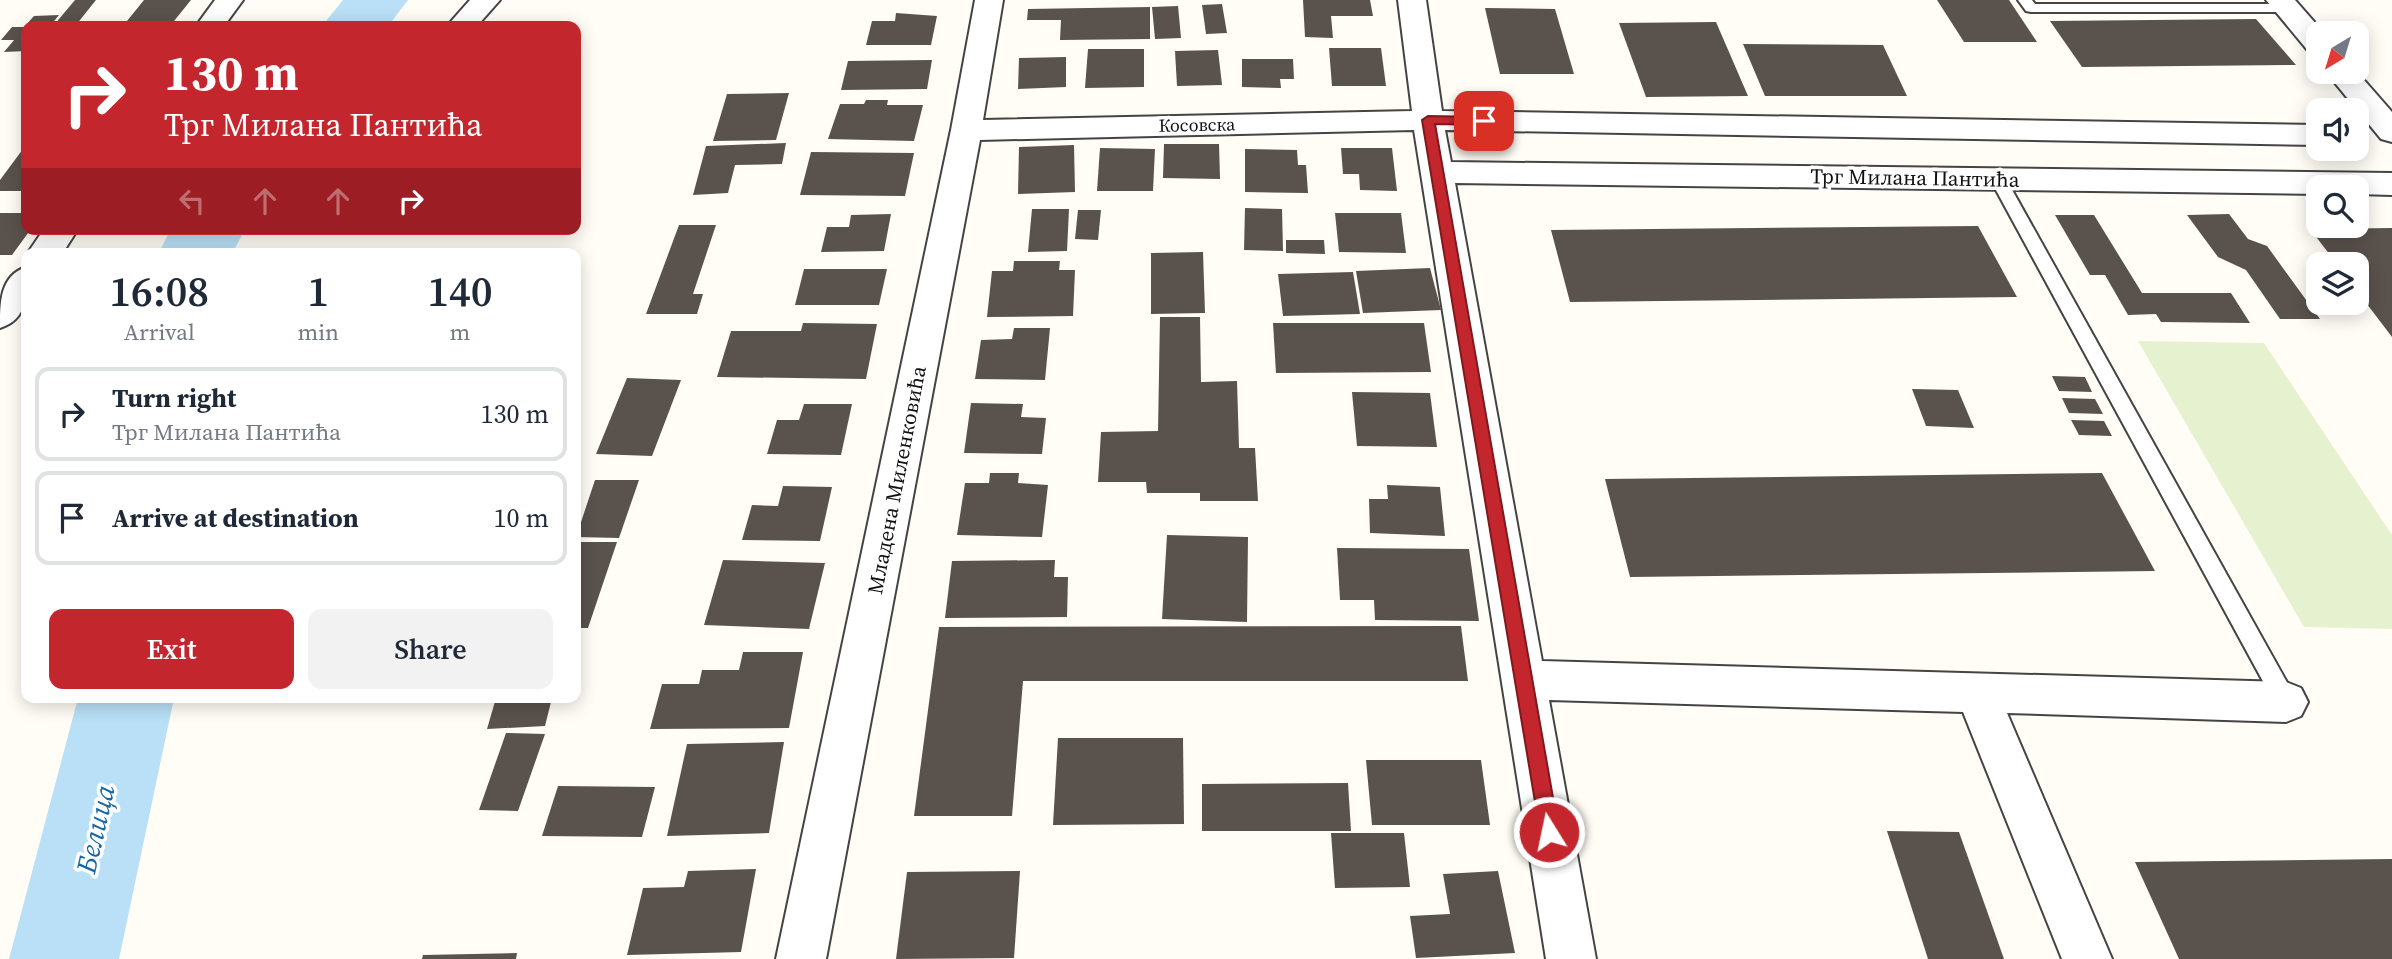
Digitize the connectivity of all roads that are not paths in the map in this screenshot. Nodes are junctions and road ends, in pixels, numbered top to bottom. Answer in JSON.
{"nodes":[{"id":1,"x":229,"y":0,"type":"edge"},
{"id":2,"x":486,"y":0,"type":"edge"},
{"id":3,"x":989,"y":0,"type":"edge"},
{"id":4,"x":1412,"y":0,"type":"edge"},
{"id":5,"x":2025,"y":0,"type":"edge"},
{"id":6,"x":2283,"y":4,"type":"edge"},
{"id":7,"x":214,"y":21,"type":"edge"},
{"id":8,"x":466,"y":21,"type":"edge"},
{"id":9,"x":2306,"y":31,"type":"edge"},
{"id":10,"x":2351,"y":84,"type":"edge"},
{"id":11,"x":1428,"y":120,"type":"junction"},
{"id":12,"x":966,"y":130,"type":"junction"},
{"id":13,"x":2392,"y":134,"type":"edge"},
{"id":14,"x":2306,"y":135,"type":"edge"},
{"id":15,"x":2369,"y":135,"type":"edge"},
{"id":16,"x":1437,"y":172,"type":"junction"},
{"id":17,"x":1998,"y":179,"type":"junction"},
{"id":18,"x":2392,"y":184,"type":"edge"},
{"id":19,"x":21,"y":286,"type":"edge"},
{"id":20,"x":0,"y":315,"type":"edge"},
{"id":21,"x":1523,"y":680,"type":"junction"},
{"id":22,"x":1978,"y":693,"type":"junction"},
{"id":23,"x":2286,"y":702,"type":"joint"},
{"id":24,"x":801,"y":959,"type":"edge"},
{"id":25,"x":1571,"y":959,"type":"edge"},
{"id":26,"x":2087,"y":959,"type":"edge"}],
"edges":[{"from":1,"to":7,"type":"street"},
{"from":2,"to":8,"type":"street"},
{"from":3,"to":12,"type":"street","name":"Младена Миленковића"},
{"from":4,"to":11,"type":"street"},
{"from":5,"to":6,"type":"lane"},
{"from":6,"to":9,"type":"street"},
{"from":10,"to":13,"type":"street"},
{"from":11,"to":12,"type":"street","name":"Косовска"},
{"from":11,"to":14,"type":"street"},
{"from":11,"to":16,"type":"street"},
{"from":12,"to":24,"type":"street","name":"Младена Миленковића"},
{"from":13,"to":15,"type":"street"},
{"from":16,"to":17,"type":"street","name":"Трг Милана Пантића"},
{"from":16,"to":21,"type":"street"},
{"from":17,"to":18,"type":"street","name":"Трг Милана Пантића"},
{"from":17,"to":23,"type":"lane"},
{"from":19,"to":20,"type":"street"},
{"from":21,"to":22,"type":"street"},
{"from":21,"to":25,"type":"street"},
{"from":22,"to":23,"type":"street"},
{"from":22,"to":26,"type":"street"}]}
